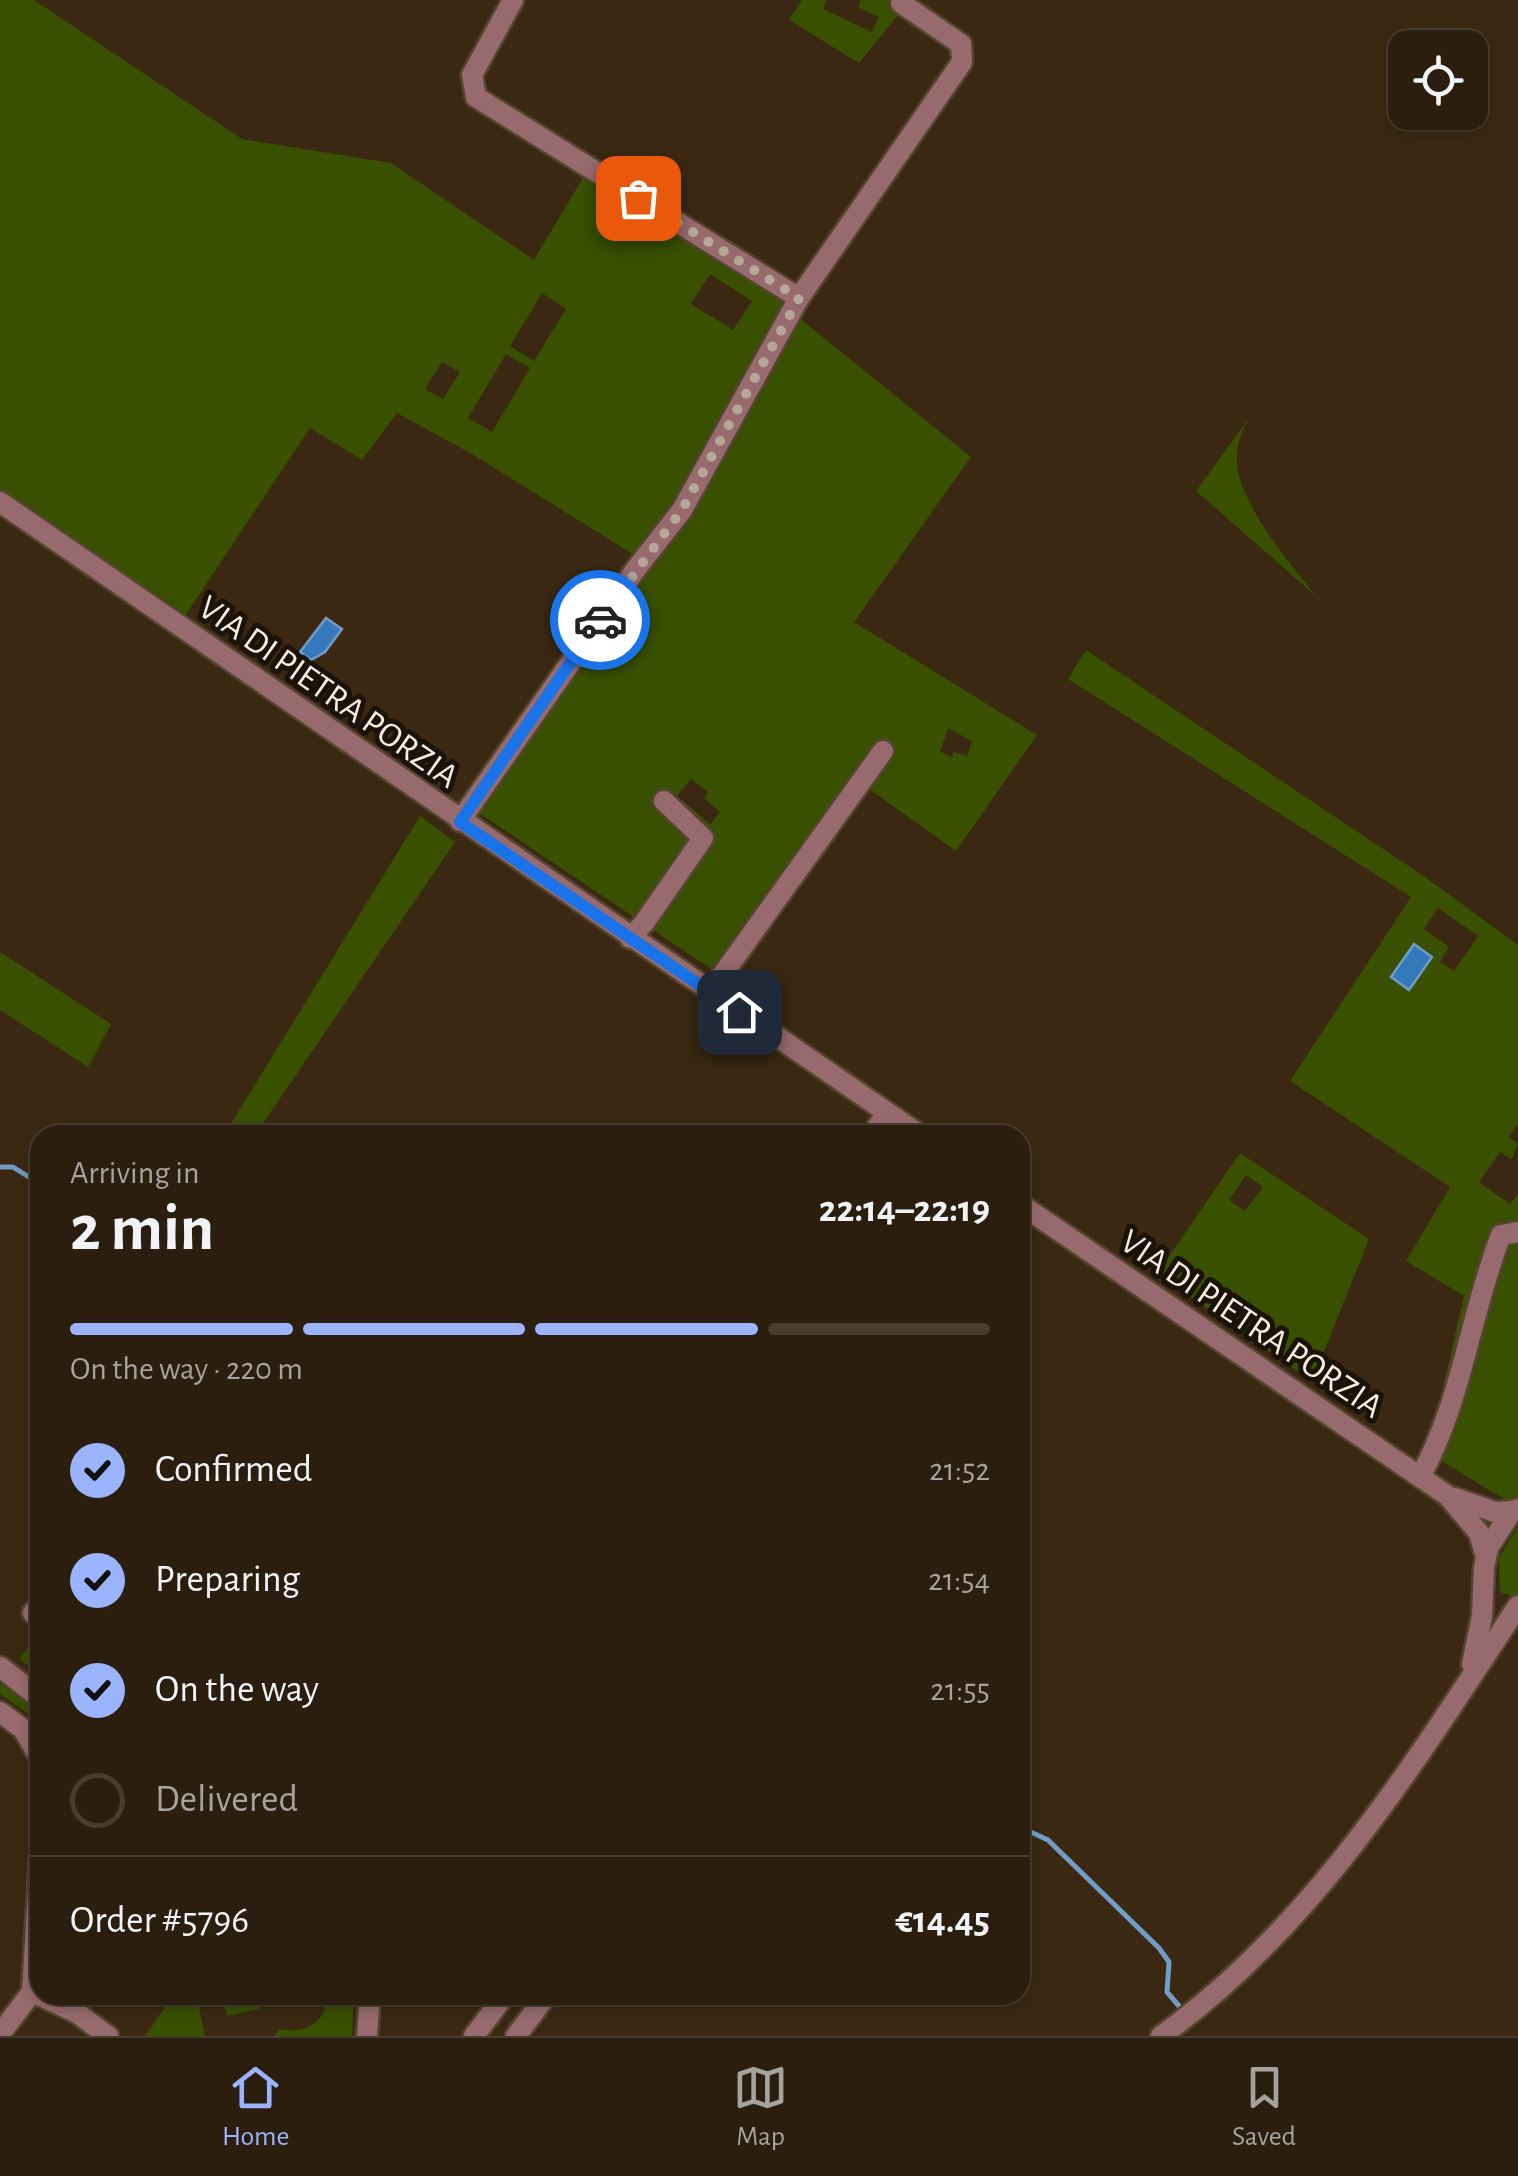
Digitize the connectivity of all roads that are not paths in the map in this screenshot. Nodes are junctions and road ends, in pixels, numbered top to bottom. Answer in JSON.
{"nodes":[{"id":1,"x":513,"y":0,"type":"edge"},
{"id":2,"x":901,"y":3,"type":"dead end"},
{"id":3,"x":799,"y":298,"type":"junction"},
{"id":4,"x":0,"y":502,"type":"edge"},
{"id":5,"x":884,"y":750,"type":"dead end"},
{"id":6,"x":664,"y":801,"type":"dead end"},
{"id":7,"x":466,"y":825,"type":"junction"},
{"id":8,"x":624,"y":933,"type":"junction"},
{"id":9,"x":710,"y":992,"type":"junction"},
{"id":10,"x":887,"y":1113,"type":"junction"},
{"id":11,"x":879,"y":1125,"type":"edge"},
{"id":12,"x":905,"y":1125,"type":"edge"},
{"id":13,"x":1030,"y":1211,"type":"edge"},
{"id":14,"x":1518,"y":1232,"type":"edge"},
{"id":15,"x":1420,"y":1477,"type":"junction"},
{"id":16,"x":1448,"y":1496,"type":"junction"},
{"id":17,"x":1515,"y":1510,"type":"edge"},
{"id":18,"x":1486,"y":1557,"type":"junction"},
{"id":19,"x":1484,"y":1594,"type":"junction"},
{"id":20,"x":1518,"y":1605,"type":"edge"},
{"id":21,"x":0,"y":1667,"type":"edge"},
{"id":22,"x":1469,"y":1679,"type":"junction"},
{"id":23,"x":30,"y":1690,"type":"edge"},
{"id":24,"x":0,"y":1712,"type":"edge"},
{"id":25,"x":30,"y":1741,"type":"edge"},
{"id":26,"x":30,"y":1995,"type":"edge"},
{"id":27,"x":60,"y":2005,"type":"edge"},
{"id":28,"x":369,"y":2005,"type":"edge"},
{"id":29,"x":497,"y":2005,"type":"edge"},
{"id":30,"x":540,"y":2005,"type":"edge"},
{"id":31,"x":0,"y":2034,"type":"edge"},
{"id":32,"x":108,"y":2036,"type":"edge"},
{"id":33,"x":367,"y":2036,"type":"edge"},
{"id":34,"x":474,"y":2036,"type":"edge"},
{"id":35,"x":516,"y":2036,"type":"edge"},
{"id":36,"x":1161,"y":2036,"type":"edge"}],
"edges":[{"from":1,"to":3,"type":"street"},
{"from":2,"to":3,"type":"street"},
{"from":3,"to":7,"type":"street"},
{"from":4,"to":7,"type":"street","name":"VIA DI PIETRA PORZIA"},
{"from":5,"to":9,"type":"street"},
{"from":6,"to":8,"type":"street"},
{"from":7,"to":8,"type":"street","name":"VIA DI PIETRA PORZIA"},
{"from":8,"to":9,"type":"street","name":"VIA DI PIETRA PORZIA"},
{"from":9,"to":10,"type":"street","name":"VIA DI PIETRA PORZIA"},
{"from":10,"to":11,"type":"street"},
{"from":10,"to":12,"type":"street","name":"VIA DI PIETRA PORZIA"},
{"from":13,"to":15,"type":"street","name":"VIA DI PIETRA PORZIA"},
{"from":14,"to":15,"type":"street"},
{"from":15,"to":16,"type":"street","name":"VIA DI PIETRA PORZIA"},
{"from":16,"to":17,"type":"street"},
{"from":16,"to":18,"type":"street"},
{"from":17,"to":18,"type":"street"},
{"from":18,"to":19,"type":"street"},
{"from":19,"to":20,"type":"street"},
{"from":19,"to":22,"type":"street"},
{"from":20,"to":22,"type":"street"},
{"from":21,"to":23,"type":"street"},
{"from":22,"to":36,"type":"street"},
{"from":24,"to":25,"type":"street"},
{"from":26,"to":31,"type":"street"},
{"from":27,"to":32,"type":"street"},
{"from":28,"to":33,"type":"street"},
{"from":29,"to":34,"type":"street"},
{"from":30,"to":35,"type":"street"}]}
